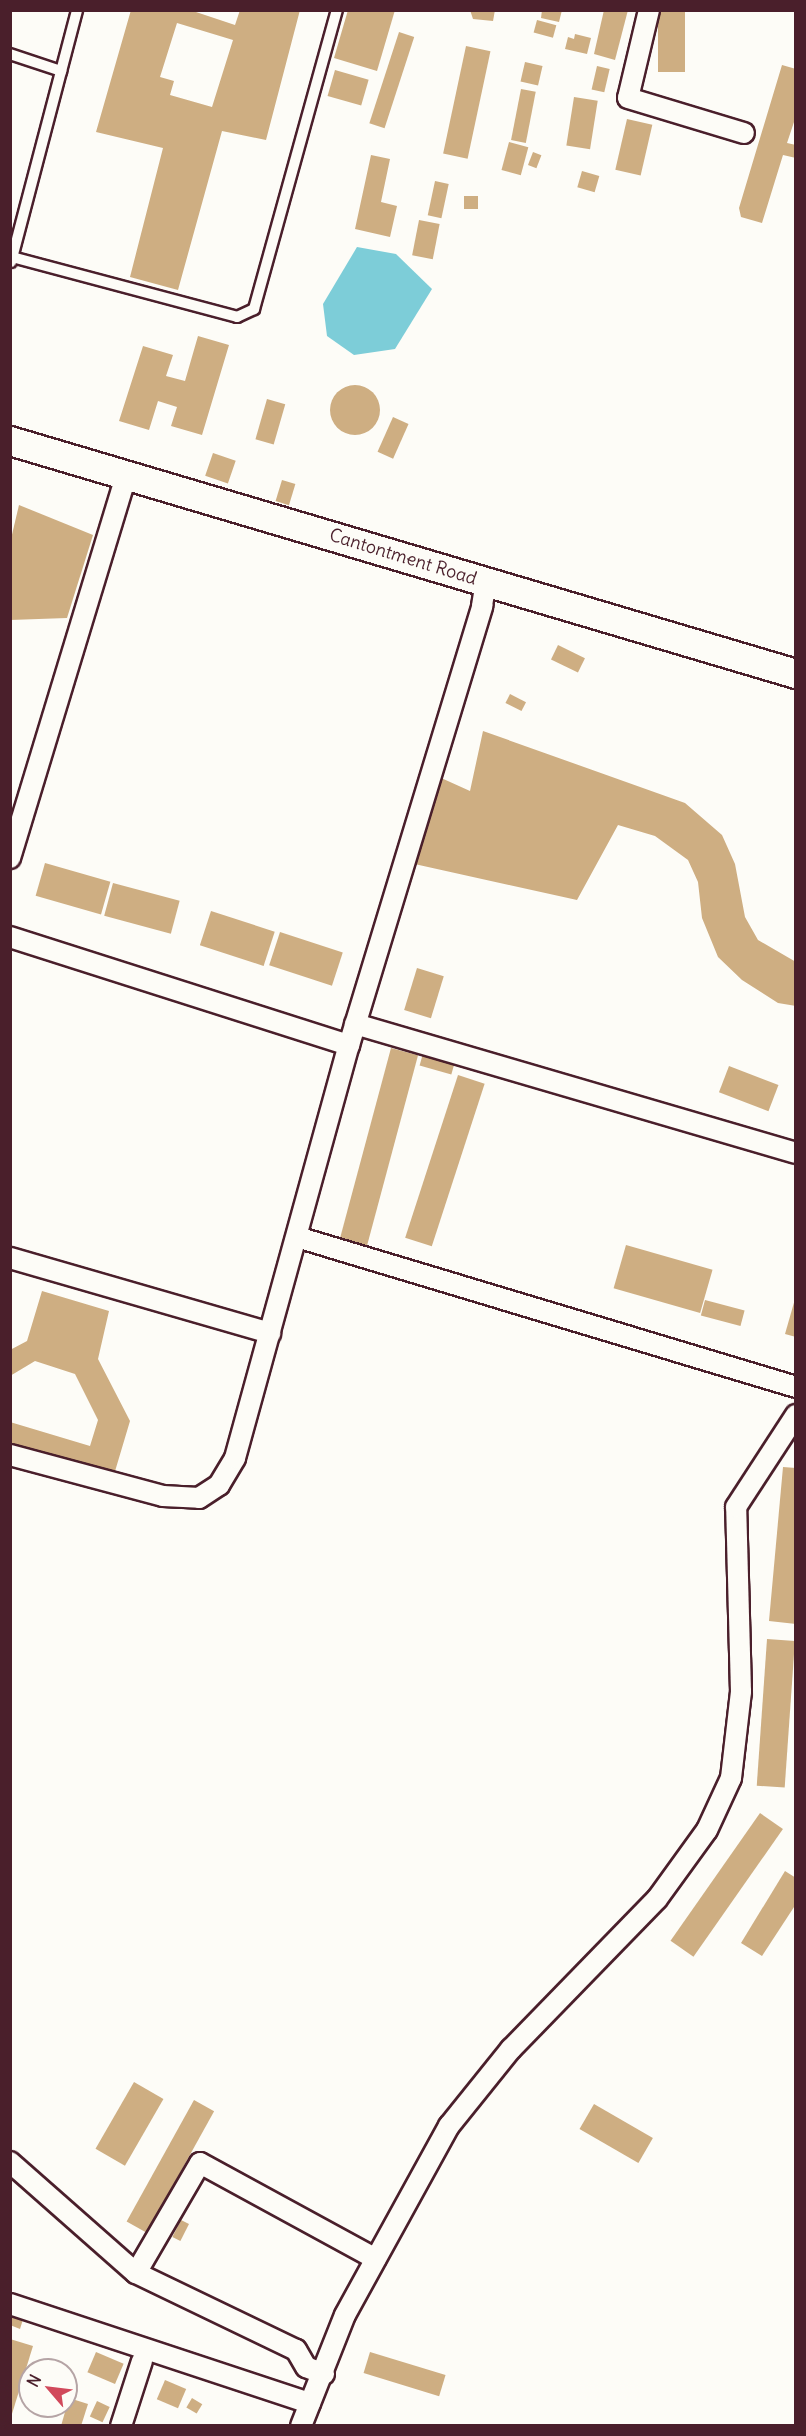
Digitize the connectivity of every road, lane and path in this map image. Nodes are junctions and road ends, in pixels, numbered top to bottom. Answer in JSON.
{"nodes":[{"id":1,"x":77,"y":10,"type":"edge"},
{"id":2,"x":337,"y":10,"type":"edge"},
{"id":3,"x":649,"y":10,"type":"edge"},
{"id":4,"x":10,"y":54,"type":"edge"},
{"id":5,"x":61,"y":71,"type":"junction"},
{"id":6,"x":744,"y":133,"type":"dead end"},
{"id":7,"x":11,"y":260,"type":"edge"},
{"id":8,"x":10,"y":441,"type":"edge"},
{"id":9,"x":126,"y":475,"type":"junction"},
{"id":10,"x":486,"y":582,"type":"junction"},
{"id":11,"x":795,"y":674,"type":"edge"},
{"id":12,"x":10,"y":858,"type":"edge"},
{"id":13,"x":10,"y":937,"type":"edge"},
{"id":14,"x":355,"y":1024,"type":"junction"},
{"id":15,"x":349,"y":1045,"type":"junction"},
{"id":16,"x":795,"y":1153,"type":"edge"},
{"id":17,"x":297,"y":1237,"type":"junction"},
{"id":18,"x":10,"y":1258,"type":"edge"},
{"id":19,"x":270,"y":1334,"type":"junction"},
{"id":20,"x":795,"y":1387,"type":"edge"},
{"id":21,"x":795,"y":1415,"type":"edge"},
{"id":22,"x":10,"y":1455,"type":"edge"},
{"id":23,"x":10,"y":2162,"type":"edge"},
{"id":24,"x":376,"y":2259,"type":"junction"},
{"id":25,"x":136,"y":2273,"type":"junction"},
{"id":26,"x":10,"y":2304,"type":"edge"},
{"id":27,"x":142,"y":2361,"type":"dead end"},
{"id":28,"x":324,"y":2374,"type":"junction"},
{"id":29,"x":310,"y":2403,"type":"junction"},
{"id":30,"x":121,"y":2426,"type":"edge"},
{"id":31,"x":301,"y":2426,"type":"edge"}],
"edges":[{"from":1,"to":5,"type":"lane"},
{"from":2,"to":7,"type":"lane"},
{"from":3,"to":6,"type":"street"},
{"from":4,"to":5,"type":"lane"},
{"from":5,"to":7,"type":"lane"},
{"from":8,"to":9,"type":"street","name":"Cantontment Road"},
{"from":9,"to":10,"type":"street","name":"Cantontment Road"},
{"from":9,"to":12,"type":"street"},
{"from":10,"to":11,"type":"street","name":"Cantontment Road"},
{"from":10,"to":14,"type":"street"},
{"from":13,"to":15,"type":"street"},
{"from":14,"to":15,"type":"street"},
{"from":14,"to":16,"type":"street"},
{"from":15,"to":17,"type":"street"},
{"from":17,"to":19,"type":"street"},
{"from":17,"to":20,"type":"street"},
{"from":18,"to":19,"type":"street"},
{"from":19,"to":22,"type":"street"},
{"from":21,"to":24,"type":"street"},
{"from":23,"to":25,"type":"street"},
{"from":24,"to":25,"type":"street"},
{"from":24,"to":28,"type":"street"},
{"from":25,"to":28,"type":"street"},
{"from":26,"to":29,"type":"street"},
{"from":27,"to":30,"type":"street"},
{"from":28,"to":29,"type":"street"},
{"from":29,"to":31,"type":"street"}]}
